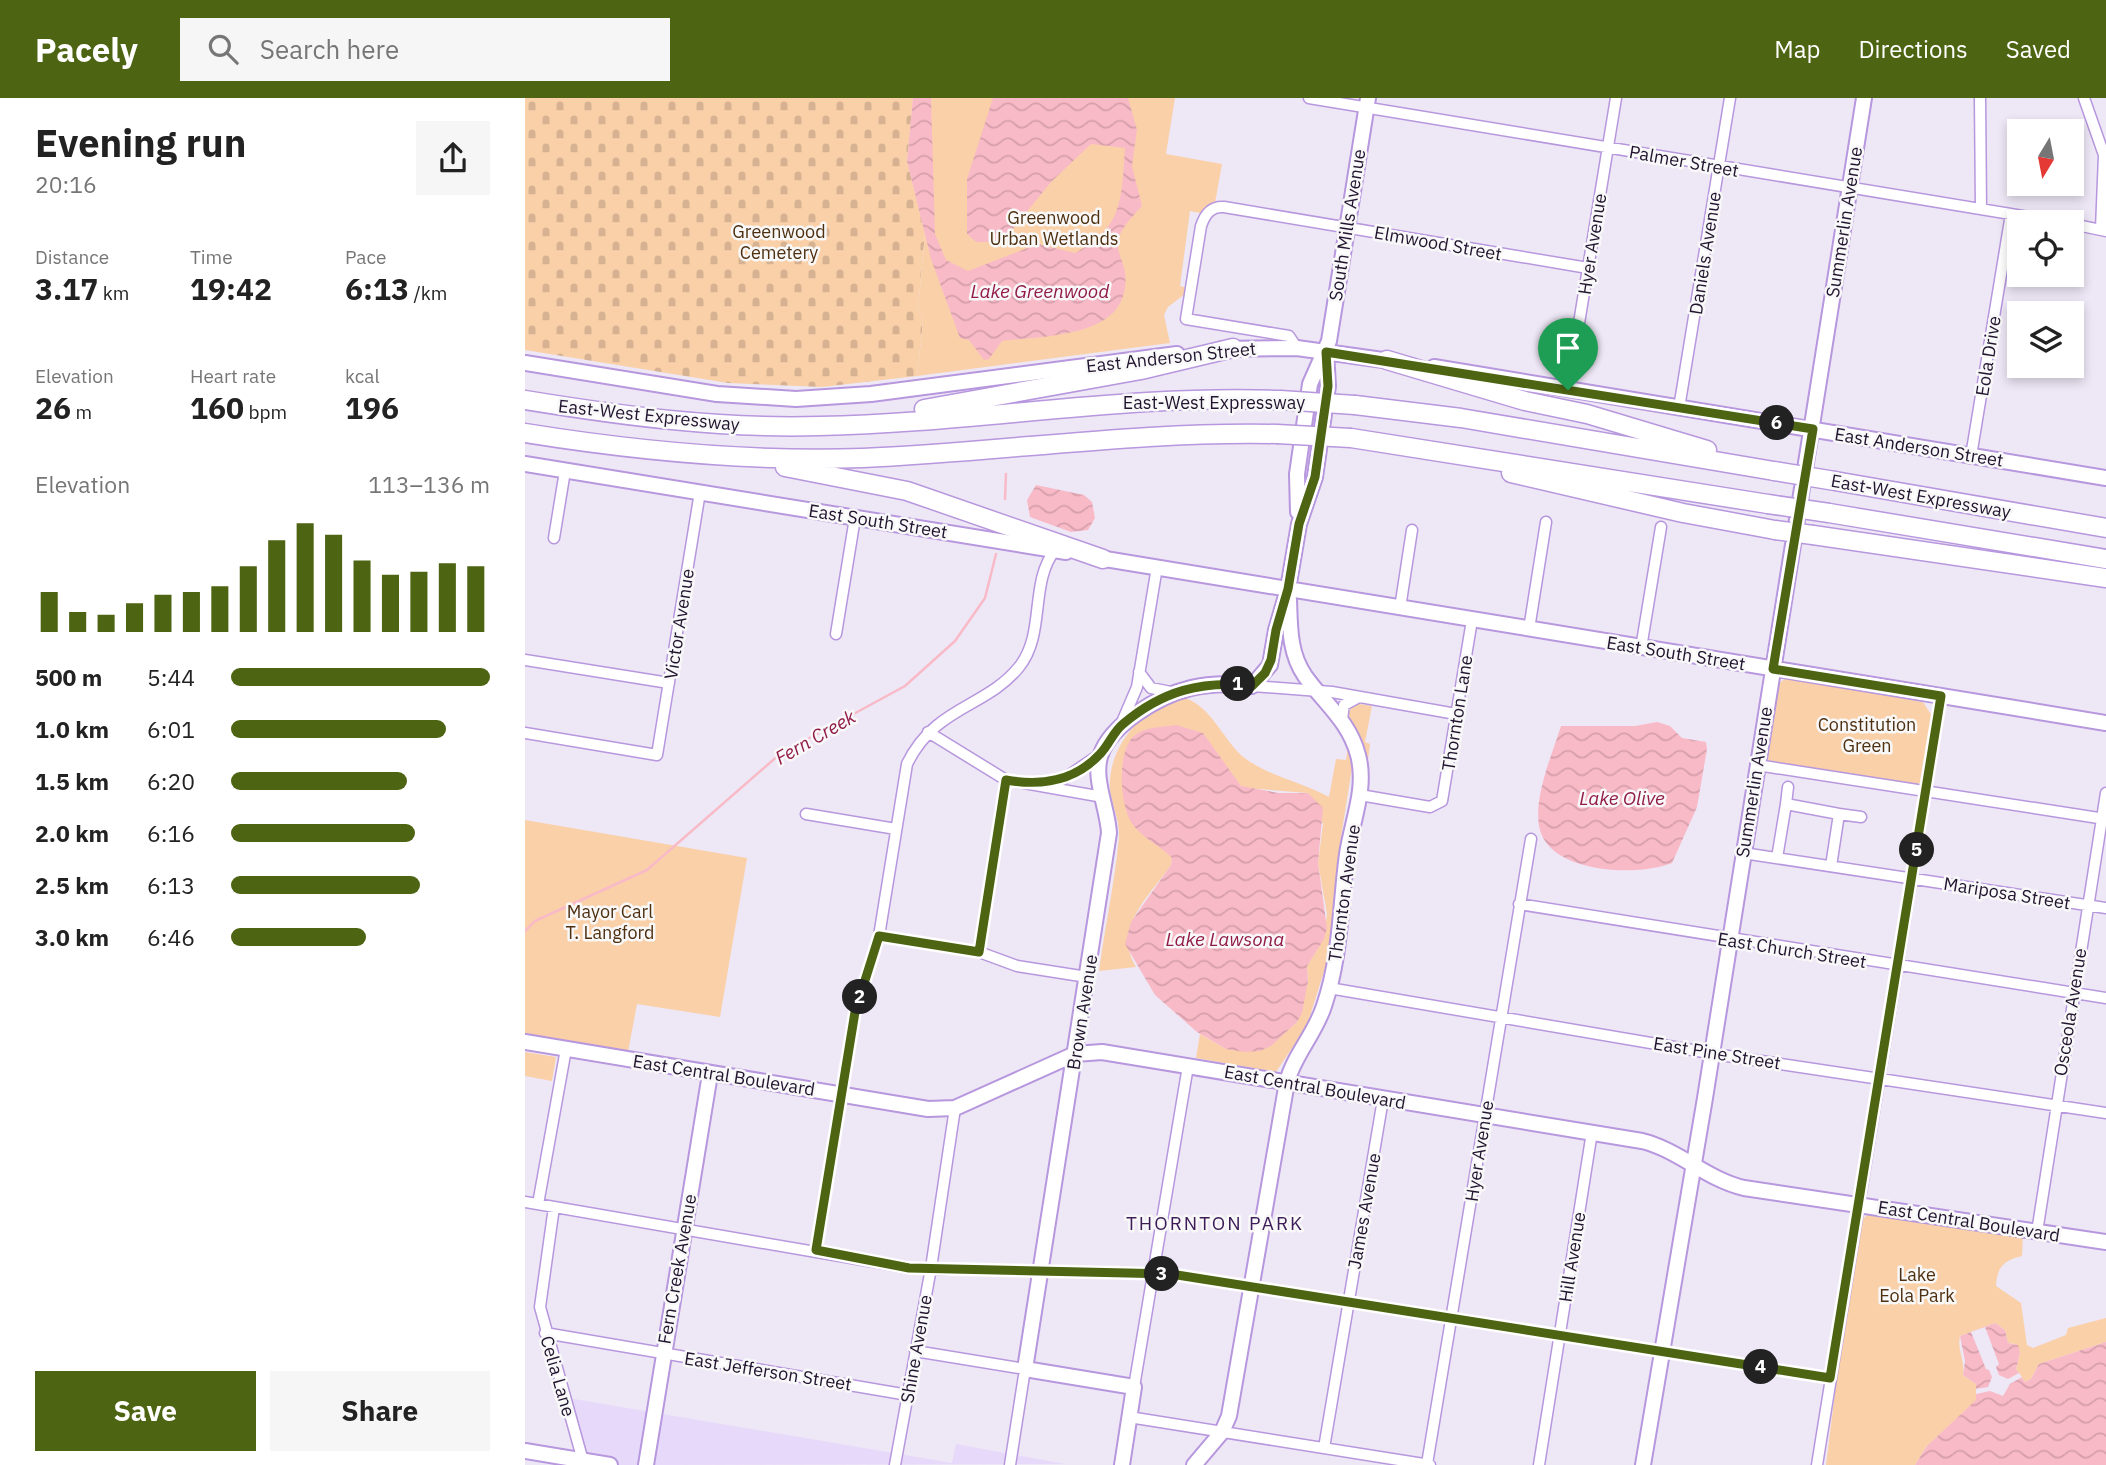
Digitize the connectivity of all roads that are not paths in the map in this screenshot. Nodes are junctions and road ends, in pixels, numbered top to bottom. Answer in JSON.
{"nodes":[{"id":1,"x":1309,"y":98,"type":"edge"},
{"id":2,"x":1616,"y":98,"type":"edge"},
{"id":3,"x":1730,"y":98,"type":"edge"},
{"id":4,"x":1864,"y":98,"type":"edge"},
{"id":5,"x":1980,"y":98,"type":"edge"},
{"id":6,"x":2084,"y":98,"type":"edge"},
{"id":7,"x":1367,"y":103,"type":"edge"},
{"id":8,"x":1608,"y":148,"type":"junction"},
{"id":9,"x":1719,"y":167,"type":"junction"},
{"id":10,"x":1849,"y":187,"type":"junction"},
{"id":11,"x":1981,"y":209,"type":"junction"},
{"id":12,"x":2007,"y":213,"type":"edge"},
{"id":13,"x":2084,"y":226,"type":"edge"},
{"id":14,"x":1347,"y":227,"type":"junction"},
{"id":15,"x":2104,"y":230,"type":"edge"},
{"id":16,"x":2007,"y":238,"type":"edge"},
{"id":17,"x":1588,"y":268,"type":"junction"},
{"id":18,"x":1233,"y":348,"type":"junction"},
{"id":19,"x":1297,"y":348,"type":"junction"},
{"id":20,"x":1326,"y":352,"type":"junction"},
{"id":21,"x":1387,"y":360,"type":"junction"},
{"id":22,"x":525,"y":363,"type":"edge"},
{"id":23,"x":525,"y":390,"type":"edge"},
{"id":24,"x":1568,"y":390,"type":"junction"},
{"id":25,"x":525,"y":400,"type":"edge"},
{"id":26,"x":1679,"y":408,"type":"junction"},
{"id":27,"x":668,"y":421,"type":"junction"},
{"id":28,"x":846,"y":425,"type":"junction"},
{"id":29,"x":1813,"y":429,"type":"junction"},
{"id":30,"x":525,"y":433,"type":"edge"},
{"id":31,"x":1448,"y":452,"type":"junction"},
{"id":32,"x":1971,"y":456,"type":"junction"},
{"id":33,"x":737,"y":457,"type":"junction"},
{"id":34,"x":525,"y":464,"type":"edge"},
{"id":35,"x":565,"y":471,"type":"junction"},
{"id":36,"x":1774,"y":471,"type":"junction"},
{"id":37,"x":2106,"y":478,"type":"edge"},
{"id":38,"x":701,"y":492,"type":"junction"},
{"id":39,"x":855,"y":518,"type":"junction"},
{"id":40,"x":1546,"y":522,"type":"dead end"},
{"id":41,"x":1661,"y":527,"type":"dead end"},
{"id":42,"x":2106,"y":528,"type":"edge"},
{"id":43,"x":1412,"y":530,"type":"dead end"},
{"id":44,"x":554,"y":538,"type":"dead end"},
{"id":45,"x":1055,"y":550,"type":"junction"},
{"id":46,"x":1103,"y":559,"type":"junction"},
{"id":47,"x":2106,"y":559,"type":"edge"},
{"id":48,"x":1156,"y":575,"type":"junction"},
{"id":49,"x":2106,"y":579,"type":"edge"},
{"id":50,"x":1288,"y":589,"type":"junction"},
{"id":51,"x":1400,"y":608,"type":"junction"},
{"id":52,"x":1472,"y":620,"type":"junction"},
{"id":53,"x":1529,"y":629,"type":"junction"},
{"id":54,"x":836,"y":634,"type":"dead end"},
{"id":55,"x":1641,"y":648,"type":"junction"},
{"id":56,"x":525,"y":660,"type":"edge"},
{"id":57,"x":1773,"y":669,"type":"junction"},
{"id":58,"x":1139,"y":672,"type":"junction"},
{"id":59,"x":669,"y":683,"type":"junction"},
{"id":60,"x":1252,"y":686,"type":"junction"},
{"id":61,"x":1318,"y":691,"type":"junction"},
{"id":62,"x":1173,"y":692,"type":"junction"},
{"id":63,"x":1941,"y":696,"type":"junction"},
{"id":64,"x":1364,"y":699,"type":"junction"},
{"id":65,"x":1456,"y":714,"type":"junction"},
{"id":66,"x":1342,"y":719,"type":"junction"},
{"id":67,"x":2106,"y":723,"type":"edge"},
{"id":68,"x":1121,"y":726,"type":"junction"},
{"id":69,"x":928,"y":732,"type":"junction"},
{"id":70,"x":525,"y":733,"type":"edge"},
{"id":71,"x":1101,"y":754,"type":"junction"},
{"id":72,"x":1757,"y":765,"type":"junction"},
{"id":73,"x":1006,"y":780,"type":"junction"},
{"id":74,"x":1032,"y":784,"type":"junction"},
{"id":75,"x":1788,"y":787,"type":"dead end"},
{"id":76,"x":1927,"y":791,"type":"junction"},
{"id":77,"x":2106,"y":793,"type":"edge"},
{"id":78,"x":1360,"y":795,"type":"junction"},
{"id":79,"x":1103,"y":797,"type":"junction"},
{"id":80,"x":1786,"y":804,"type":"junction"},
{"id":81,"x":806,"y":814,"type":"dead end"},
{"id":82,"x":1839,"y":814,"type":"junction"},
{"id":83,"x":1861,"y":817,"type":"dead end"},
{"id":84,"x":2104,"y":818,"type":"edge"},
{"id":85,"x":896,"y":829,"type":"junction"},
{"id":86,"x":1531,"y":839,"type":"dead end"},
{"id":87,"x":1743,"y":853,"type":"junction"},
{"id":88,"x":1777,"y":858,"type":"junction"},
{"id":89,"x":1831,"y":866,"type":"junction"},
{"id":90,"x":1913,"y":879,"type":"junction"},
{"id":91,"x":1519,"y":904,"type":"junction"},
{"id":92,"x":2088,"y":905,"type":"junction"},
{"id":93,"x":2106,"y":908,"type":"edge"},
{"id":94,"x":879,"y":936,"type":"junction"},
{"id":95,"x":1729,"y":940,"type":"junction"},
{"id":96,"x":979,"y":952,"type":"junction"},
{"id":97,"x":1898,"y":966,"type":"junction"},
{"id":98,"x":1087,"y":977,"type":"junction"},
{"id":99,"x":1329,"y":988,"type":"junction"},
{"id":100,"x":2074,"y":993,"type":"junction"},
{"id":101,"x":2106,"y":998,"type":"edge"},
{"id":102,"x":1500,"y":1016,"type":"junction"},
{"id":103,"x":525,"y":1042,"type":"edge"},
{"id":104,"x":566,"y":1049,"type":"junction"},
{"id":105,"x":1710,"y":1053,"type":"junction"},
{"id":106,"x":1075,"y":1054,"type":"junction"},
{"id":107,"x":1188,"y":1066,"type":"junction"},
{"id":108,"x":710,"y":1074,"type":"junction"},
{"id":109,"x":1879,"y":1078,"type":"junction"},
{"id":110,"x":1287,"y":1082,"type":"junction"},
{"id":111,"x":840,"y":1094,"type":"junction"},
{"id":112,"x":1383,"y":1099,"type":"junction"},
{"id":113,"x":2055,"y":1106,"type":"junction"},
{"id":114,"x":955,"y":1108,"type":"junction"},
{"id":115,"x":2106,"y":1113,"type":"edge"},
{"id":116,"x":1485,"y":1115,"type":"junction"},
{"id":117,"x":1592,"y":1132,"type":"junction"},
{"id":118,"x":1694,"y":1165,"type":"junction"},
{"id":119,"x":525,"y":1202,"type":"edge"},
{"id":120,"x":538,"y":1204,"type":"junction"},
{"id":121,"x":1859,"y":1204,"type":"junction"},
{"id":122,"x":554,"y":1207,"type":"junction"},
{"id":123,"x":684,"y":1230,"type":"junction"},
{"id":124,"x":2037,"y":1232,"type":"junction"},
{"id":125,"x":2106,"y":1242,"type":"edge"},
{"id":126,"x":816,"y":1250,"type":"junction"},
{"id":127,"x":931,"y":1268,"type":"junction"},
{"id":128,"x":1041,"y":1272,"type":"junction"},
{"id":129,"x":1155,"y":1273,"type":"junction"},
{"id":130,"x":1252,"y":1287,"type":"junction"},
{"id":131,"x":1348,"y":1302,"type":"junction"},
{"id":132,"x":1451,"y":1318,"type":"junction"},
{"id":133,"x":545,"y":1333,"type":"junction"},
{"id":134,"x":1559,"y":1336,"type":"junction"},
{"id":135,"x":915,"y":1351,"type":"junction"},
{"id":136,"x":1661,"y":1352,"type":"junction"},
{"id":137,"x":663,"y":1354,"type":"junction"},
{"id":138,"x":1025,"y":1369,"type":"junction"},
{"id":139,"x":1830,"y":1378,"type":"junction"},
{"id":140,"x":1134,"y":1387,"type":"junction"},
{"id":141,"x":908,"y":1395,"type":"junction"},
{"id":142,"x":1129,"y":1417,"type":"junction"},
{"id":143,"x":1222,"y":1432,"type":"junction"},
{"id":144,"x":1324,"y":1448,"type":"junction"},
{"id":145,"x":525,"y":1451,"type":"edge"},
{"id":146,"x":583,"y":1461,"type":"junction"},
{"id":147,"x":1373,"y":1461,"type":"edge"},
{"id":148,"x":610,"y":1465,"type":"edge"},
{"id":149,"x":646,"y":1465,"type":"edge"},
{"id":150,"x":895,"y":1465,"type":"edge"},
{"id":151,"x":1010,"y":1465,"type":"edge"},
{"id":152,"x":1122,"y":1465,"type":"edge"},
{"id":153,"x":1194,"y":1465,"type":"edge"},
{"id":154,"x":1429,"y":1465,"type":"edge"},
{"id":155,"x":1539,"y":1465,"type":"edge"},
{"id":156,"x":1643,"y":1465,"type":"edge"},
{"id":157,"x":1817,"y":1465,"type":"edge"}],
"edges":[{"from":1,"to":7,"type":"street","name":"Palmer Street"},
{"from":2,"to":8,"type":"street","name":"Hyer Avenue"},
{"from":3,"to":9,"type":"street","name":"Daniels Avenue"},
{"from":4,"to":10,"type":"street","name":"Summerlin Avenue"},
{"from":5,"to":11,"type":"street"},
{"from":6,"to":15,"type":"street"},
{"from":7,"to":8,"type":"street","name":"Palmer Street"},
{"from":7,"to":14,"type":"street","name":"South Mills Avenue"},
{"from":8,"to":9,"type":"street","name":"Palmer Street"},
{"from":8,"to":17,"type":"street","name":"Hyer Avenue"},
{"from":9,"to":10,"type":"street","name":"Palmer Street"},
{"from":9,"to":26,"type":"street","name":"Daniels Avenue"},
{"from":10,"to":11,"type":"street","name":"Palmer Street"},
{"from":10,"to":29,"type":"street","name":"Summerlin Avenue"},
{"from":11,"to":12,"type":"street","name":"Palmer Street"},
{"from":13,"to":15,"type":"street"},
{"from":14,"to":17,"type":"street","name":"Elmwood Street"},
{"from":14,"to":19,"type":"street","name":"Elmwood Street"},
{"from":14,"to":20,"type":"street","name":"South Mills Avenue"},
{"from":16,"to":32,"type":"street","name":"Eola Drive"},
{"from":17,"to":24,"type":"street","name":"Hyer Avenue"},
{"from":18,"to":19,"type":"street","name":"East Anderson Street"},
{"from":18,"to":22,"type":"street","name":"East Anderson Street"},
{"from":18,"to":28,"type":"highway"},
{"from":19,"to":20,"type":"street","name":"East Anderson Street"},
{"from":20,"to":21,"type":"street","name":"East Anderson Street"},
{"from":20,"to":50,"type":"street","name":"South Mills Avenue"},
{"from":21,"to":24,"type":"street","name":"East Anderson Street"},
{"from":21,"to":36,"type":"highway"},
{"from":23,"to":27,"type":"highway"},
{"from":24,"to":26,"type":"street","name":"East Anderson Street"},
{"from":25,"to":27,"type":"highway","name":"East-West Expressway"},
{"from":26,"to":29,"type":"street","name":"East Anderson Street"},
{"from":27,"to":28,"type":"highway","name":"East-West Expressway"},
{"from":28,"to":36,"type":"highway","name":"East-West Expressway","bridge":true},
{"from":29,"to":32,"type":"street","name":"East Anderson Street"},
{"from":29,"to":57,"type":"street","name":"Summerlin Avenue"},
{"from":30,"to":33,"type":"highway","name":"East-West Expressway"},
{"from":31,"to":33,"type":"highway","name":"East-West Expressway","bridge":true},
{"from":31,"to":47,"type":"highway","name":"East-West Expressway","bridge":true},
{"from":31,"to":49,"type":"highway","bridge":true},
{"from":32,"to":37,"type":"street","name":"East Anderson Street"},
{"from":33,"to":46,"type":"highway"},
{"from":34,"to":35,"type":"street","name":"East South Street"},
{"from":35,"to":38,"type":"street","name":"East South Street"},
{"from":35,"to":44,"type":"street"},
{"from":36,"to":42,"type":"highway","name":"East-West Expressway","bridge":true},
{"from":38,"to":39,"type":"street","name":"East South Street"},
{"from":38,"to":59,"type":"street","name":"Victor Avenue"},
{"from":39,"to":45,"type":"street","name":"East South Street"},
{"from":39,"to":54,"type":"street"},
{"from":40,"to":53,"type":"street"},
{"from":41,"to":55,"type":"street"},
{"from":43,"to":51,"type":"street"},
{"from":45,"to":46,"type":"street","name":"East South Street"},
{"from":45,"to":69,"type":"street"},
{"from":46,"to":48,"type":"street","name":"East South Street"},
{"from":48,"to":50,"type":"street","name":"East South Street"},
{"from":48,"to":58,"type":"street"},
{"from":50,"to":51,"type":"street","name":"East South Street"},
{"from":50,"to":60,"type":"street","name":"South Mills Avenue"},
{"from":50,"to":61,"type":"street","name":"Thornton Avenue"},
{"from":51,"to":52,"type":"street","name":"East South Street"},
{"from":52,"to":53,"type":"street","name":"East South Street"},
{"from":52,"to":65,"type":"street","name":"Thornton Lane"},
{"from":53,"to":55,"type":"street","name":"East South Street"},
{"from":55,"to":57,"type":"street","name":"East South Street"},
{"from":56,"to":59,"type":"street"},
{"from":57,"to":63,"type":"street","name":"East South Street"},
{"from":57,"to":72,"type":"street","name":"Summerlin Avenue"},
{"from":58,"to":62,"type":"street"},
{"from":58,"to":68,"type":"street"},
{"from":59,"to":70,"type":"street","name":"Victor Avenue"},
{"from":60,"to":61,"type":"street"},
{"from":60,"to":62,"type":"street"},
{"from":61,"to":64,"type":"street"},
{"from":61,"to":66,"type":"street","name":"Thornton Avenue"},
{"from":62,"to":68,"type":"street"},
{"from":63,"to":67,"type":"street","name":"East South Street"},
{"from":63,"to":76,"type":"street"},
{"from":64,"to":65,"type":"street"},
{"from":64,"to":66,"type":"street"},
{"from":65,"to":78,"type":"street","name":"Thornton Lane"},
{"from":66,"to":78,"type":"street","name":"Thornton Avenue"},
{"from":68,"to":71,"type":"street"},
{"from":69,"to":73,"type":"street"},
{"from":69,"to":85,"type":"street"},
{"from":71,"to":74,"type":"street"},
{"from":71,"to":79,"type":"street","name":"Brown Avenue"},
{"from":72,"to":76,"type":"street"},
{"from":72,"to":87,"type":"street","name":"Summerlin Avenue"},
{"from":73,"to":74,"type":"street"},
{"from":73,"to":96,"type":"street"},
{"from":74,"to":79,"type":"street"},
{"from":75,"to":80,"type":"street"},
{"from":76,"to":84,"type":"street"},
{"from":76,"to":90,"type":"street"},
{"from":77,"to":84,"type":"street","name":"Osceola Avenue"},
{"from":78,"to":99,"type":"street","name":"Thornton Avenue"},
{"from":79,"to":98,"type":"street","name":"Brown Avenue"},
{"from":80,"to":82,"type":"street"},
{"from":80,"to":88,"type":"street"},
{"from":81,"to":85,"type":"street"},
{"from":82,"to":83,"type":"street"},
{"from":82,"to":89,"type":"street"},
{"from":84,"to":92,"type":"street","name":"Osceola Avenue"},
{"from":85,"to":94,"type":"street"},
{"from":86,"to":91,"type":"street","name":"Hyer Avenue"},
{"from":87,"to":88,"type":"street","name":"Mariposa Street"},
{"from":87,"to":95,"type":"street","name":"Summerlin Avenue"},
{"from":88,"to":89,"type":"street","name":"Mariposa Street"},
{"from":89,"to":90,"type":"street","name":"Mariposa Street"},
{"from":90,"to":92,"type":"street","name":"Mariposa Street"},
{"from":90,"to":97,"type":"street"},
{"from":91,"to":95,"type":"street","name":"East Church Street"},
{"from":91,"to":102,"type":"street","name":"Hyer Avenue"},
{"from":92,"to":93,"type":"street","name":"Mariposa Street"},
{"from":92,"to":100,"type":"street","name":"Osceola Avenue"},
{"from":94,"to":96,"type":"street"},
{"from":94,"to":111,"type":"street"},
{"from":95,"to":97,"type":"street","name":"East Church Street"},
{"from":95,"to":105,"type":"street","name":"Summerlin Avenue"},
{"from":96,"to":98,"type":"street"},
{"from":97,"to":100,"type":"street","name":"East Church Street"},
{"from":97,"to":109,"type":"street"},
{"from":98,"to":106,"type":"street","name":"Brown Avenue"},
{"from":99,"to":102,"type":"street","name":"East Pine Street"},
{"from":99,"to":110,"type":"street","name":"Thornton Avenue"},
{"from":100,"to":101,"type":"street","name":"East Church Street"},
{"from":100,"to":113,"type":"street","name":"Osceola Avenue"},
{"from":102,"to":105,"type":"street","name":"East Pine Street"},
{"from":102,"to":116,"type":"street","name":"Hyer Avenue"},
{"from":103,"to":104,"type":"street","name":"East Central Boulevard"},
{"from":104,"to":108,"type":"street","name":"East Central Boulevard"},
{"from":104,"to":120,"type":"street"},
{"from":105,"to":109,"type":"street","name":"East Pine Street"},
{"from":105,"to":118,"type":"street","name":"Summerlin Avenue"},
{"from":106,"to":107,"type":"street","name":"East Central Boulevard"},
{"from":106,"to":114,"type":"street","name":"East Central Boulevard"},
{"from":106,"to":128,"type":"street","name":"Brown Avenue"},
{"from":107,"to":110,"type":"street","name":"East Central Boulevard"},
{"from":107,"to":129,"type":"street"},
{"from":108,"to":111,"type":"street","name":"East Central Boulevard"},
{"from":108,"to":123,"type":"street","name":"Fern Creek Avenue"},
{"from":109,"to":113,"type":"street","name":"East Pine Street"},
{"from":109,"to":121,"type":"street"},
{"from":110,"to":112,"type":"street","name":"East Central Boulevard"},
{"from":110,"to":130,"type":"street","name":"Thornton Avenue"},
{"from":111,"to":114,"type":"street","name":"East Central Boulevard"},
{"from":111,"to":126,"type":"street"},
{"from":112,"to":116,"type":"street","name":"East Central Boulevard"},
{"from":112,"to":131,"type":"street","name":"James Avenue"},
{"from":113,"to":115,"type":"street","name":"East Pine Street"},
{"from":113,"to":124,"type":"street","name":"Osceola Avenue"},
{"from":114,"to":127,"type":"street","name":"Shine Avenue"},
{"from":116,"to":117,"type":"street","name":"East Central Boulevard"},
{"from":116,"to":132,"type":"street","name":"Hyer Avenue"},
{"from":117,"to":118,"type":"street","name":"East Central Boulevard"},
{"from":117,"to":134,"type":"street","name":"Hill Avenue"},
{"from":118,"to":121,"type":"street","name":"East Central Boulevard"},
{"from":118,"to":136,"type":"street","name":"Summerlin Avenue"},
{"from":119,"to":120,"type":"street"},
{"from":120,"to":122,"type":"street"},
{"from":121,"to":124,"type":"street","name":"East Central Boulevard"},
{"from":121,"to":139,"type":"street"},
{"from":122,"to":123,"type":"street"},
{"from":122,"to":133,"type":"street","name":"Celia Lane"},
{"from":123,"to":126,"type":"street"},
{"from":123,"to":137,"type":"street","name":"Fern Creek Avenue"},
{"from":124,"to":125,"type":"street","name":"East Central Boulevard"},
{"from":126,"to":127,"type":"street"},
{"from":127,"to":128,"type":"street"},
{"from":127,"to":135,"type":"street","name":"Shine Avenue"},
{"from":128,"to":129,"type":"street"},
{"from":128,"to":138,"type":"street","name":"Brown Avenue"},
{"from":129,"to":130,"type":"street"},
{"from":129,"to":140,"type":"street"},
{"from":130,"to":131,"type":"street"},
{"from":130,"to":143,"type":"street","name":"Thornton Avenue"},
{"from":131,"to":132,"type":"street"},
{"from":131,"to":144,"type":"street","name":"James Avenue"},
{"from":132,"to":134,"type":"street"},
{"from":132,"to":154,"type":"street","name":"Hyer Avenue"},
{"from":133,"to":137,"type":"street","name":"East Jefferson Street"},
{"from":133,"to":146,"type":"street","name":"Celia Lane"},
{"from":134,"to":136,"type":"street"},
{"from":134,"to":155,"type":"street","name":"Hill Avenue"},
{"from":135,"to":138,"type":"street"},
{"from":135,"to":141,"type":"street","name":"Shine Avenue"},
{"from":136,"to":139,"type":"street"},
{"from":136,"to":156,"type":"street","name":"Summerlin Avenue"},
{"from":137,"to":141,"type":"street","name":"East Jefferson Street"},
{"from":137,"to":149,"type":"street","name":"Fern Creek Avenue"},
{"from":138,"to":140,"type":"street"},
{"from":138,"to":151,"type":"street","name":"Brown Avenue"},
{"from":139,"to":157,"type":"street"},
{"from":140,"to":142,"type":"street"},
{"from":141,"to":150,"type":"street","name":"Shine Avenue"},
{"from":142,"to":143,"type":"street"},
{"from":142,"to":152,"type":"street"},
{"from":143,"to":144,"type":"street"},
{"from":143,"to":153,"type":"street","name":"Thornton Avenue"},
{"from":144,"to":147,"type":"street"},
{"from":145,"to":146,"type":"street"},
{"from":146,"to":148,"type":"street"},
{"from":147,"to":154,"type":"street"}]}
